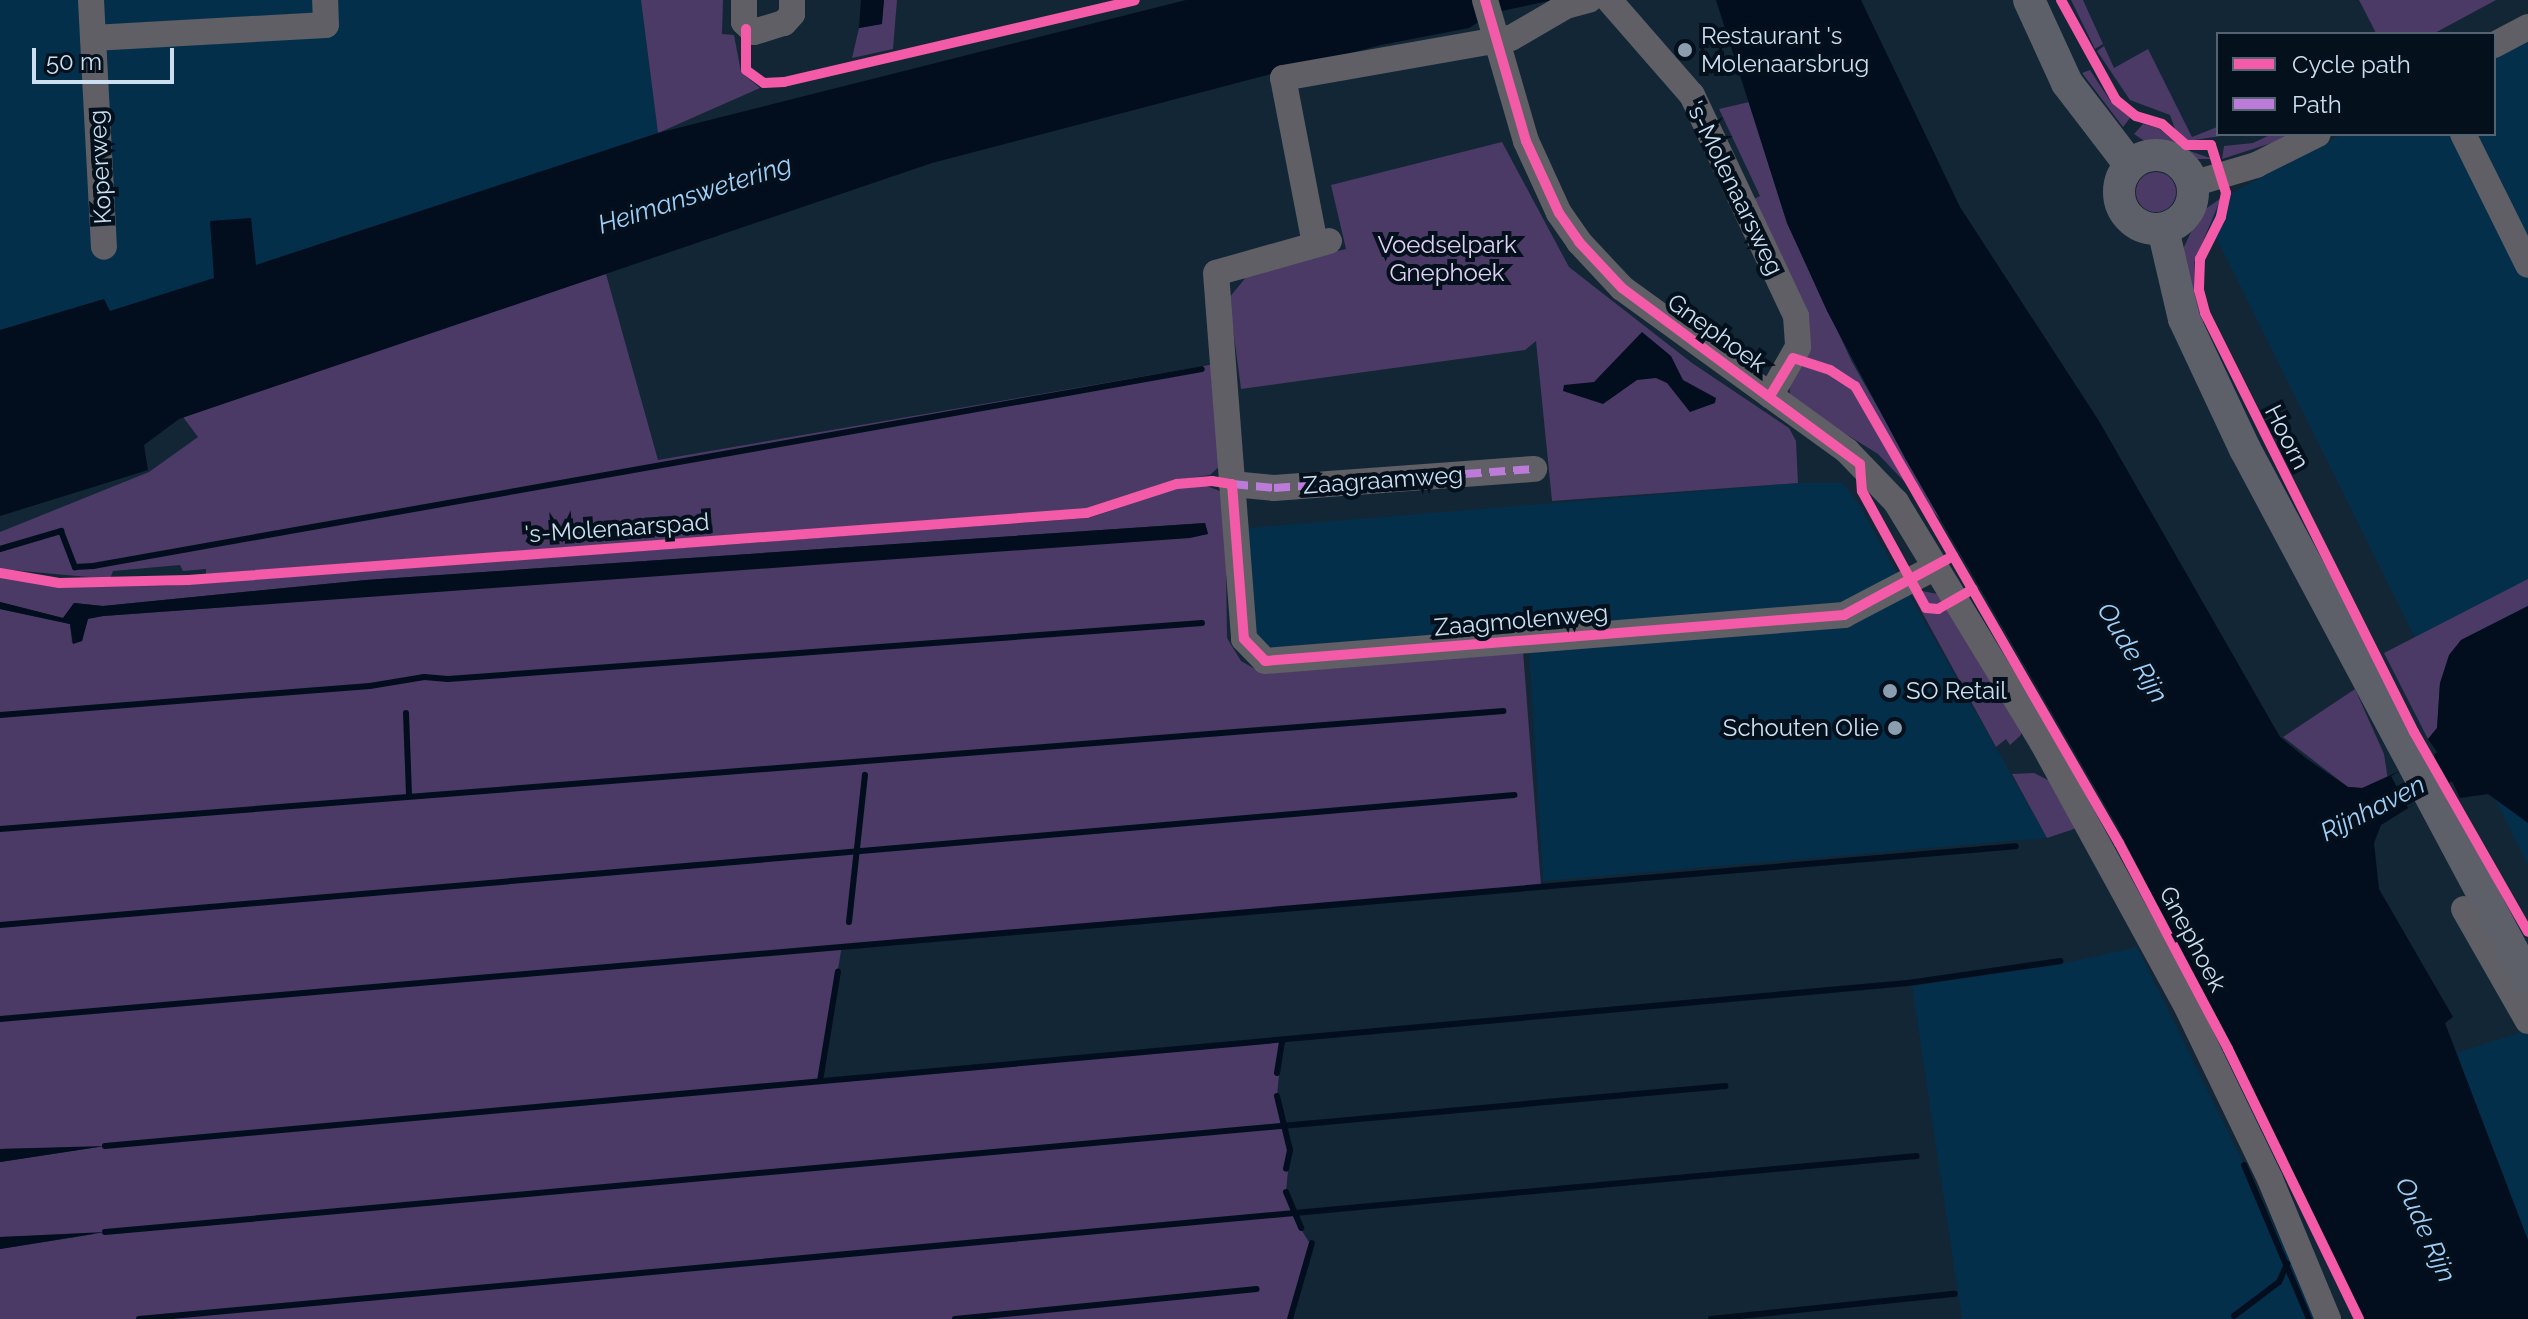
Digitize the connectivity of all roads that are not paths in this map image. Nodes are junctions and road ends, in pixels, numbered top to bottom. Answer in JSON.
{"nodes":[{"id":1,"x":91,"y":0,"type":"edge"},
{"id":2,"x":325,"y":0,"type":"edge"},
{"id":3,"x":744,"y":0,"type":"edge"},
{"id":4,"x":792,"y":0,"type":"edge"},
{"id":5,"x":1589,"y":0,"type":"edge"},
{"id":6,"x":1609,"y":0,"type":"edge"},
{"id":7,"x":2029,"y":0,"type":"edge"},
{"id":8,"x":1488,"y":11,"type":"edge"},
{"id":9,"x":2528,"y":27,"type":"edge"},
{"id":10,"x":93,"y":38,"type":"junction"},
{"id":11,"x":2496,"y":44,"type":"edge"},
{"id":12,"x":2314,"y":136,"type":"edge"},
{"id":13,"x":2464,"y":136,"type":"edge"},
{"id":14,"x":2130,"y":165,"type":"junction"},
{"id":15,"x":2192,"y":184,"type":"junction"},
{"id":16,"x":2163,"y":229,"type":"junction"},
{"id":17,"x":104,"y":247,"type":"dead end"},
{"id":18,"x":2528,"y":265,"type":"edge"},
{"id":19,"x":1770,"y":396,"type":"junction"},
{"id":20,"x":1534,"y":469,"type":"dead end"},
{"id":21,"x":1232,"y":484,"type":"junction"},
{"id":22,"x":1936,"y":567,"type":"junction"},
{"id":23,"x":2464,"y":909,"type":"dead end"},
{"id":24,"x":2528,"y":979,"type":"edge"},
{"id":25,"x":2528,"y":1021,"type":"edge"},
{"id":26,"x":2328,"y":1319,"type":"edge"}],
"edges":[{"from":1,"to":10,"type":"street","name":"Koperweg"},
{"from":2,"to":10,"type":"street"},
{"from":3,"to":4,"type":"street"},
{"from":5,"to":21,"type":"street","name":"Zaagmolenweg"},
{"from":6,"to":19,"type":"street","name":"'s-Molenaarsweg"},
{"from":7,"to":14,"type":"main road"},
{"from":8,"to":19,"type":"street","name":"Gnephoek"},
{"from":9,"to":11,"type":"street"},
{"from":10,"to":17,"type":"street","name":"Koperweg"},
{"from":12,"to":15,"type":"street"},
{"from":13,"to":18,"type":"street"},
{"from":14,"to":15,"type":"main road"},
{"from":14,"to":16,"type":"main road"},
{"from":15,"to":16,"type":"main road"},
{"from":16,"to":24,"type":"main road","name":"Hoorn"},
{"from":19,"to":22,"type":"street","name":"Gnephoek"},
{"from":20,"to":21,"type":"street","name":"Zaagraamweg"},
{"from":21,"to":22,"type":"street","name":"Zaagmolenweg"},
{"from":22,"to":26,"type":"street","name":"Gnephoek"},
{"from":23,"to":25,"type":"street"}]}
